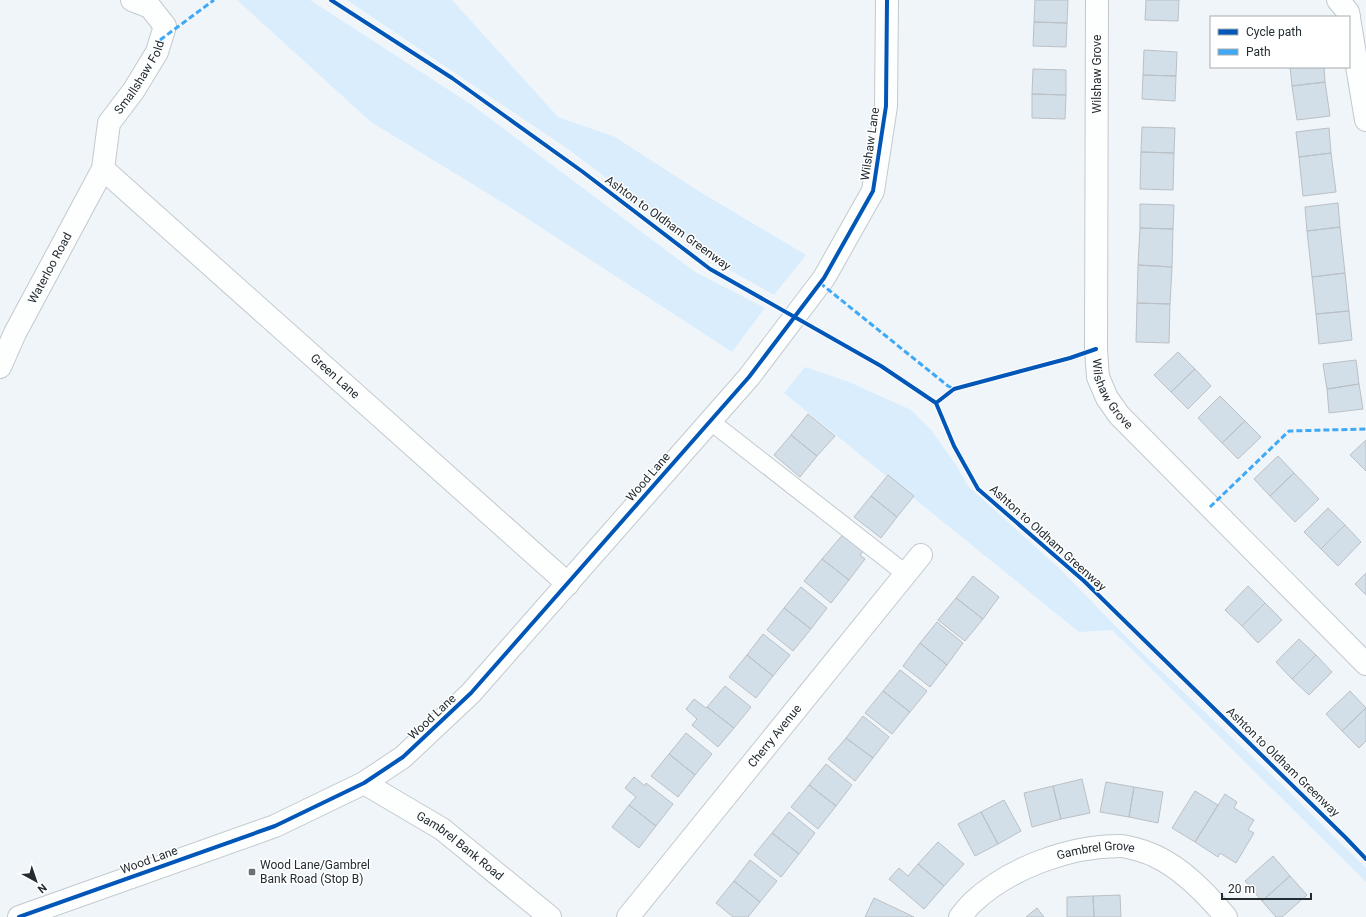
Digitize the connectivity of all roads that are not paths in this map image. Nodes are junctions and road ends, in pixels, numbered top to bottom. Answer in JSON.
{"nodes":[{"id":1,"x":132,"y":0,"type":"edge"},
{"id":2,"x":887,"y":0,"type":"edge"},
{"id":3,"x":1097,"y":0,"type":"edge"},
{"id":4,"x":1338,"y":0,"type":"edge"},
{"id":5,"x":1349,"y":16,"type":"edge"},
{"id":6,"x":1350,"y":23,"type":"edge"},
{"id":7,"x":1366,"y":120,"type":"edge"},
{"id":8,"x":103,"y":169,"type":"junction"},
{"id":9,"x":8,"y":329,"type":"edge"},
{"id":10,"x":0,"y":367,"type":"edge"},
{"id":11,"x":748,"y":377,"type":"joint"},
{"id":12,"x":710,"y":421,"type":"junction"},
{"id":13,"x":921,"y":555,"type":"dead end"},
{"id":14,"x":906,"y":574,"type":"junction"},
{"id":15,"x":568,"y":584,"type":"junction"},
{"id":16,"x":1366,"y":664,"type":"edge"},
{"id":17,"x":364,"y":783,"type":"junction"},
{"id":18,"x":19,"y":917,"type":"edge"},
{"id":19,"x":550,"y":917,"type":"edge"},
{"id":20,"x":628,"y":917,"type":"edge"},
{"id":21,"x":960,"y":917,"type":"edge"},
{"id":22,"x":1226,"y":917,"type":"edge"}],
"edges":[{"from":1,"to":8,"type":"street","name":"Smallshaw Fold"},
{"from":2,"to":11,"type":"street","name":"Wilshaw Lane"},
{"from":3,"to":16,"type":"street","name":"Wilshaw Grove"},
{"from":4,"to":5,"type":"street"},
{"from":6,"to":7,"type":"street"},
{"from":8,"to":9,"type":"street","name":"Waterloo Road"},
{"from":8,"to":15,"type":"street","name":"Green Lane"},
{"from":9,"to":10,"type":"street","name":"Waterloo Road"},
{"from":11,"to":12,"type":"street","name":"Wood Lane"},
{"from":12,"to":14,"type":"lane"},
{"from":12,"to":15,"type":"street","name":"Wood Lane"},
{"from":13,"to":14,"type":"street","name":"Cherry Avenue"},
{"from":14,"to":20,"type":"street","name":"Cherry Avenue"},
{"from":15,"to":17,"type":"street","name":"Wood Lane"},
{"from":17,"to":18,"type":"street","name":"Wood Lane"},
{"from":17,"to":19,"type":"street","name":"Gambrel Bank Road"},
{"from":21,"to":22,"type":"street","name":"Gambrel Grove"}]}
